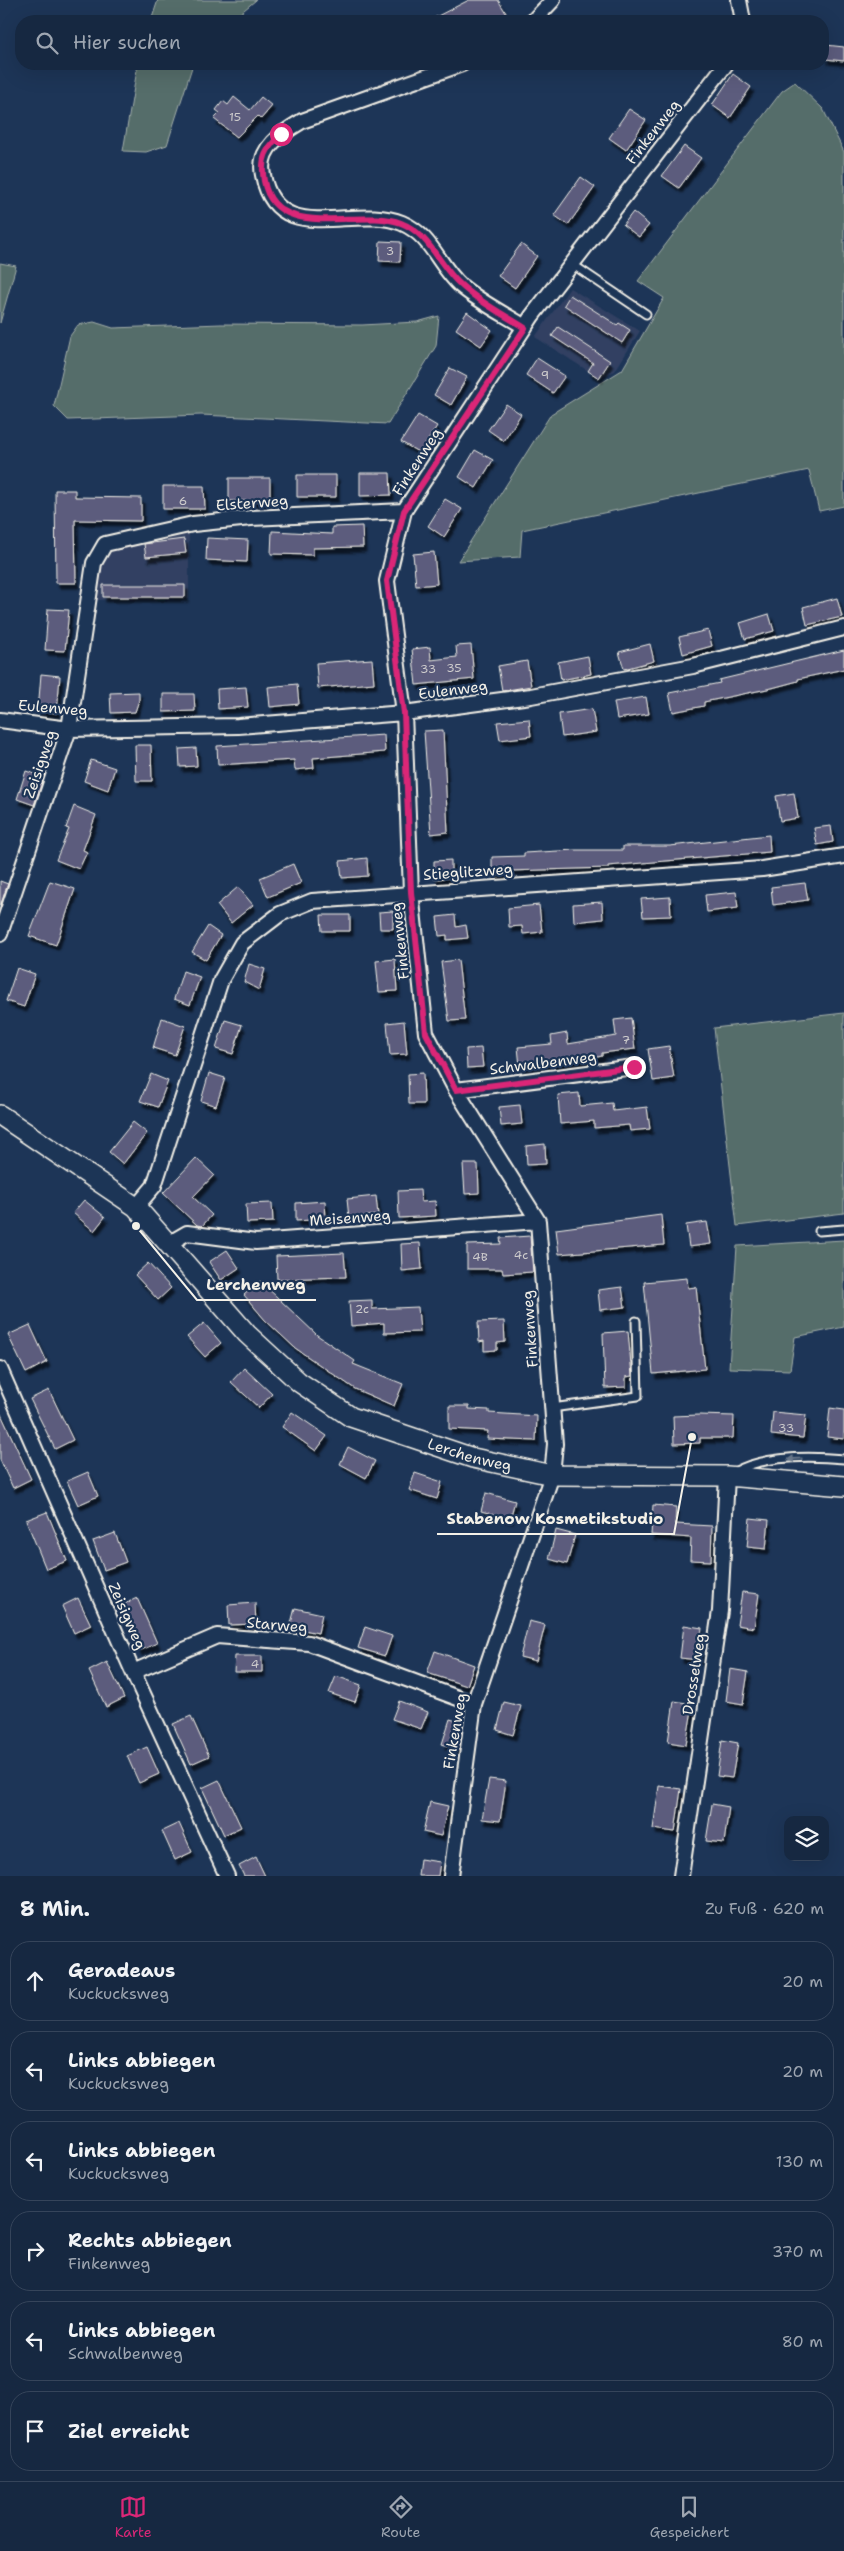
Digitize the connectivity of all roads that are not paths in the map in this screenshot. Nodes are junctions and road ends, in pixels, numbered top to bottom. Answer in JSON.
{"nodes":[{"id":1,"x":553,"y":0,"type":"edge"},
{"id":2,"x":739,"y":0,"type":"edge"},
{"id":3,"x":539,"y":15,"type":"edge"},
{"id":4,"x":742,"y":15,"type":"edge"},
{"id":5,"x":445,"y":70,"type":"edge"},
{"id":6,"x":721,"y":70,"type":"edge"},
{"id":7,"x":572,"y":264,"type":"junction"},
{"id":8,"x":646,"y":314,"type":"dead end"},
{"id":9,"x":525,"y":328,"type":"junction"},
{"id":10,"x":404,"y":511,"type":"junction"},
{"id":11,"x":105,"y":544,"type":"joint"},
{"id":12,"x":844,"y":628,"type":"edge"},
{"id":13,"x":404,"y":713,"type":"junction"},
{"id":14,"x":0,"y":720,"type":"edge"},
{"id":15,"x":69,"y":729,"type":"junction"},
{"id":16,"x":844,"y":856,"type":"edge"},
{"id":17,"x":411,"y":892,"type":"junction"},
{"id":18,"x":0,"y":934,"type":"edge"},
{"id":19,"x":634,"y":1067,"type":"dead end"},
{"id":20,"x":456,"y":1090,"type":"junction"},
{"id":21,"x":0,"y":1115,"type":"edge"},
{"id":22,"x":136,"y":1207,"type":"junction"},
{"id":23,"x":538,"y":1221,"type":"junction"},
{"id":24,"x":844,"y":1230,"type":"edge"},
{"id":25,"x":819,"y":1231,"type":"dead end"},
{"id":26,"x":168,"y":1244,"type":"junction"},
{"id":27,"x":636,"y":1321,"type":"dead end"},
{"id":28,"x":0,"y":1369,"type":"edge"},
{"id":29,"x":552,"y":1408,"type":"junction"},
{"id":30,"x":844,"y":1459,"type":"edge"},
{"id":31,"x":552,"y":1475,"type":"junction"},
{"id":32,"x":727,"y":1476,"type":"junction"},
{"id":33,"x":844,"y":1486,"type":"edge"},
{"id":34,"x":133,"y":1672,"type":"junction"},
{"id":35,"x":474,"y":1704,"type":"junction"},
{"id":36,"x":227,"y":1876,"type":"edge"},
{"id":37,"x":451,"y":1876,"type":"edge"},
{"id":38,"x":680,"y":1876,"type":"edge"}],
"edges":[{"from":1,"to":3,"type":"street"},
{"from":2,"to":4,"type":"street"},
{"from":5,"to":9,"type":"street"},
{"from":6,"to":7,"type":"street","name":"Finkenweg"},
{"from":7,"to":8,"type":"lane"},
{"from":7,"to":9,"type":"street","name":"Finkenweg"},
{"from":9,"to":10,"type":"street","name":"Finkenweg"},
{"from":10,"to":11,"type":"street","name":"Elsterweg"},
{"from":10,"to":13,"type":"street","name":"Finkenweg"},
{"from":11,"to":15,"type":"street","name":"Zeisigweg"},
{"from":12,"to":13,"type":"street","name":"Eulenweg"},
{"from":13,"to":15,"type":"street","name":"Eulenweg"},
{"from":13,"to":17,"type":"street","name":"Finkenweg"},
{"from":14,"to":15,"type":"street","name":"Eulenweg"},
{"from":15,"to":18,"type":"street","name":"Zeisigweg"},
{"from":16,"to":17,"type":"street","name":"Stieglitzweg"},
{"from":17,"to":20,"type":"street","name":"Finkenweg"},
{"from":17,"to":22,"type":"street","name":"Stieglitzweg"},
{"from":19,"to":20,"type":"street","name":"Schwalbenweg"},
{"from":20,"to":23,"type":"street","name":"Finkenweg"},
{"from":21,"to":22,"type":"street","name":"Lerchenweg"},
{"from":22,"to":26,"type":"street","name":"Lerchenweg"},
{"from":23,"to":26,"type":"street","name":"Meisenweg"},
{"from":23,"to":29,"type":"street","name":"Finkenweg"},
{"from":24,"to":25,"type":"lane"},
{"from":26,"to":31,"type":"street","name":"Lerchenweg"},
{"from":27,"to":29,"type":"lane"},
{"from":28,"to":34,"type":"street","name":"Zeisigweg"},
{"from":29,"to":31,"type":"street","name":"Finkenweg"},
{"from":30,"to":32,"type":"lane","name":"Lerchenweg","one_way":true},
{"from":31,"to":32,"type":"street","name":"Lerchenweg"},
{"from":31,"to":35,"type":"street","name":"Finkenweg"},
{"from":32,"to":33,"type":"street","name":"Lerchenweg"},
{"from":32,"to":38,"type":"street","name":"Drosselweg"},
{"from":34,"to":35,"type":"street","name":"Starweg"},
{"from":34,"to":36,"type":"street","name":"Zeisigweg"},
{"from":35,"to":37,"type":"street","name":"Finkenweg"}]}
